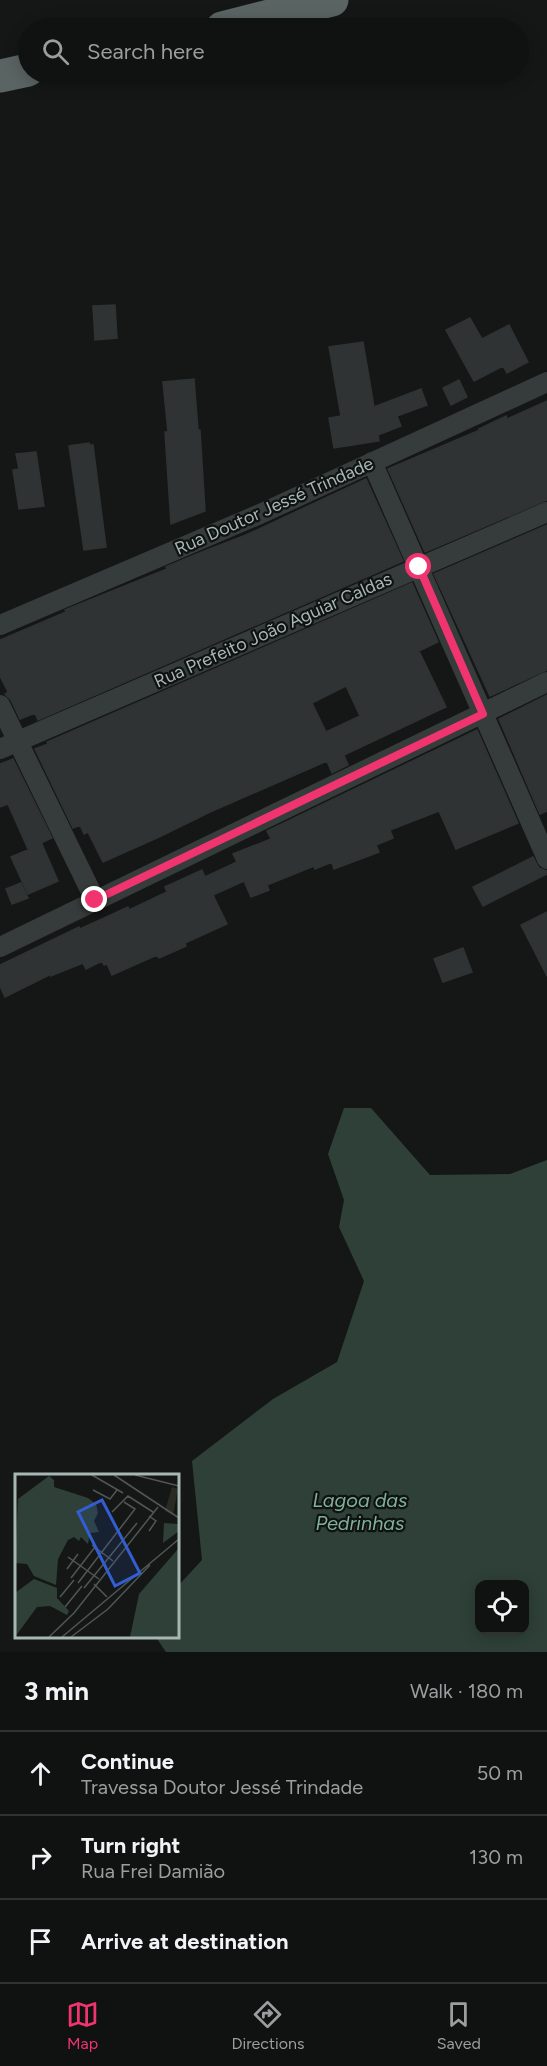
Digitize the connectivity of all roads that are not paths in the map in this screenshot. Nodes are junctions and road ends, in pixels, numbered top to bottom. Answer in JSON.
{"nodes":[{"id":1,"x":332,"y":0,"type":"edge"},
{"id":2,"x":261,"y":18,"type":"edge"},
{"id":3,"x":18,"y":72,"type":"edge"},
{"id":4,"x":0,"y":76,"type":"edge"},
{"id":5,"x":547,"y":382,"type":"edge"},
{"id":6,"x":372,"y":462,"type":"junction"},
{"id":7,"x":547,"y":512,"type":"edge"},
{"id":8,"x":419,"y":567,"type":"junction"},
{"id":9,"x":0,"y":625,"type":"edge"},
{"id":10,"x":547,"y":682,"type":"edge"},
{"id":11,"x":0,"y":705,"type":"edge"},
{"id":12,"x":483,"y":714,"type":"junction"},
{"id":13,"x":9,"y":745,"type":"edge"},
{"id":14,"x":547,"y":860,"type":"edge"},
{"id":15,"x":95,"y":900,"type":"junction"},
{"id":16,"x":0,"y":947,"type":"edge"}],
"edges":[{"from":1,"to":2,"type":"highway"},
{"from":3,"to":4,"type":"highway"},
{"from":5,"to":6,"type":"street","name":"Rua Doutor Jessé Trindade"},
{"from":6,"to":8,"type":"street"},
{"from":6,"to":9,"type":"street","name":"Rua Doutor Jessé Trindade"},
{"from":7,"to":8,"type":"street","name":"Rua Prefeito João Aguiar Caldas"},
{"from":8,"to":12,"type":"street"},
{"from":8,"to":13,"type":"street","name":"Rua Prefeito João Aguiar Caldas"},
{"from":10,"to":12,"type":"street"},
{"from":11,"to":13,"type":"street"},
{"from":12,"to":14,"type":"street"},
{"from":12,"to":15,"type":"street"},
{"from":13,"to":15,"type":"street"},
{"from":15,"to":16,"type":"street"}]}
